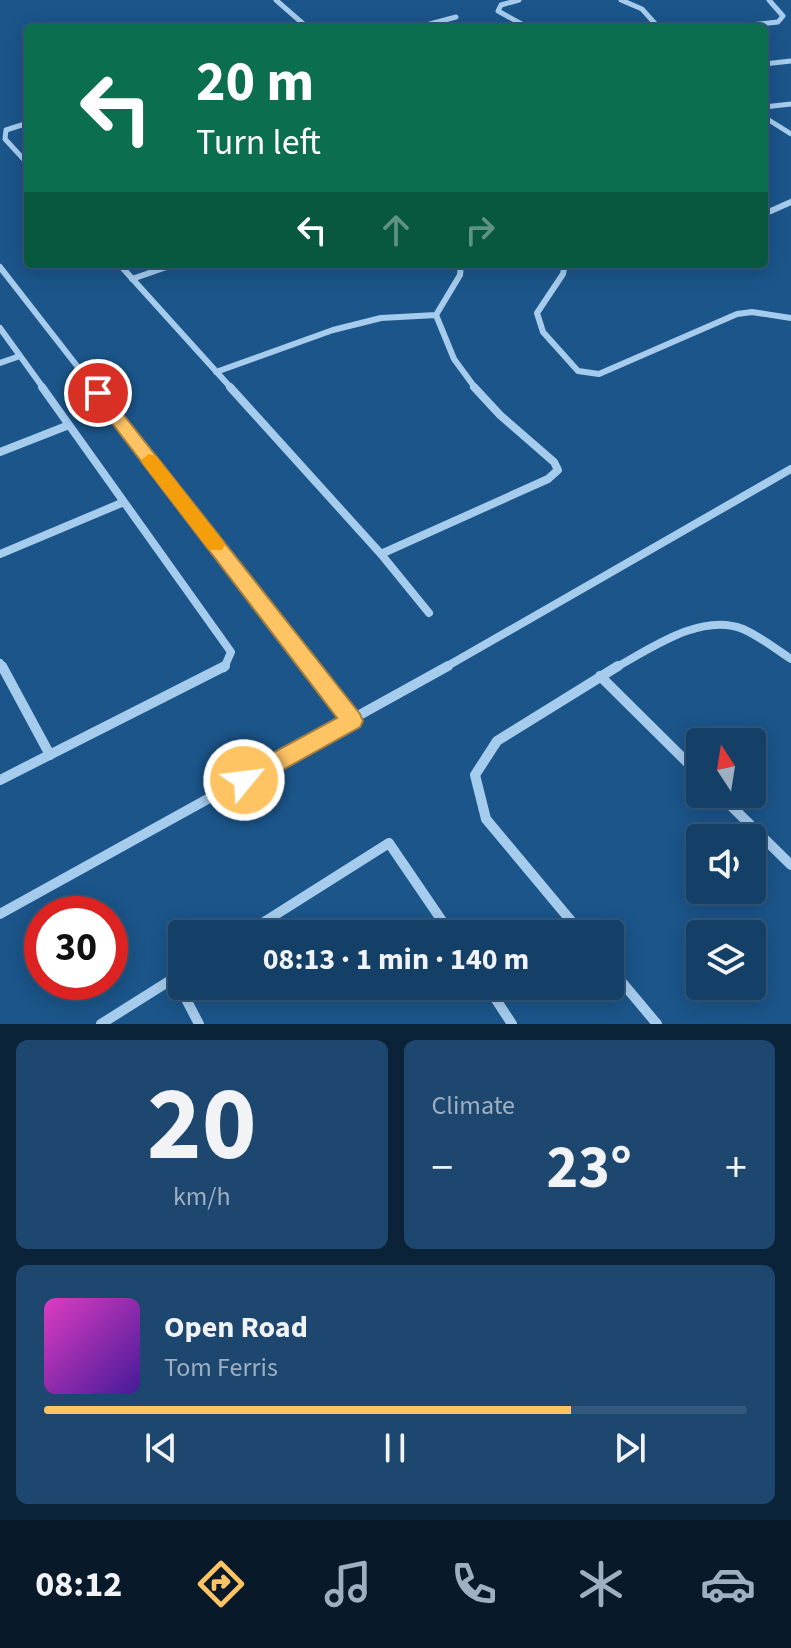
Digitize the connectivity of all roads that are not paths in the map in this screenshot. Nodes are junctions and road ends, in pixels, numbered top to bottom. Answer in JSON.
{"nodes":[{"id":1,"x":288,"y":0,"type":"edge"},
{"id":2,"x":519,"y":0,"type":"edge"},
{"id":3,"x":621,"y":0,"type":"edge"},
{"id":4,"x":769,"y":0,"type":"edge"},
{"id":5,"x":278,"y":1,"type":"edge"},
{"id":6,"x":456,"y":17,"type":"dead end"},
{"id":7,"x":304,"y":24,"type":"edge"},
{"id":8,"x":430,"y":24,"type":"edge"},
{"id":9,"x":522,"y":24,"type":"edge"},
{"id":10,"x":655,"y":24,"type":"edge"},
{"id":11,"x":760,"y":24,"type":"edge"},
{"id":12,"x":791,"y":61,"type":"edge"},
{"id":13,"x":768,"y":64,"type":"edge"},
{"id":14,"x":791,"y":104,"type":"edge"},
{"id":15,"x":768,"y":107,"type":"edge"},
{"id":16,"x":768,"y":120,"type":"edge"},
{"id":17,"x":24,"y":124,"type":"edge"},
{"id":18,"x":791,"y":134,"type":"edge"},
{"id":19,"x":24,"y":160,"type":"edge"},
{"id":20,"x":791,"y":202,"type":"edge"},
{"id":21,"x":768,"y":212,"type":"edge"},
{"id":22,"x":0,"y":267,"type":"edge"},
{"id":23,"x":122,"y":268,"type":"edge"},
{"id":24,"x":164,"y":268,"type":"edge"},
{"id":25,"x":461,"y":268,"type":"edge"},
{"id":26,"x":564,"y":268,"type":"edge"},
{"id":27,"x":132,"y":279,"type":"junction"},
{"id":28,"x":436,"y":315,"type":"junction"},
{"id":29,"x":791,"y":318,"type":"edge"},
{"id":30,"x":0,"y":328,"type":"edge"},
{"id":31,"x":20,"y":356,"type":"junction"},
{"id":32,"x":0,"y":363,"type":"edge"},
{"id":33,"x":216,"y":372,"type":"junction"},
{"id":34,"x":69,"y":425,"type":"junction"},
{"id":35,"x":0,"y":452,"type":"edge"},
{"id":36,"x":791,"y":469,"type":"edge"},
{"id":37,"x":124,"y":502,"type":"junction"},
{"id":38,"x":0,"y":554,"type":"edge"},
{"id":39,"x":381,"y":554,"type":"junction"},
{"id":40,"x":429,"y":613,"type":"dead end"},
{"id":41,"x":791,"y":659,"type":"edge"},
{"id":42,"x":0,"y":663,"type":"edge"},
{"id":43,"x":600,"y":676,"type":"junction"},
{"id":44,"x":352,"y":721,"type":"junction"},
{"id":45,"x":50,"y":755,"type":"junction"},
{"id":46,"x":686,"y":761,"type":"edge"},
{"id":47,"x":0,"y":780,"type":"edge"},
{"id":48,"x":733,"y":808,"type":"edge"},
{"id":49,"x":791,"y":865,"type":"edge"},
{"id":50,"x":0,"y":914,"type":"edge"},
{"id":51,"x":267,"y":920,"type":"edge"},
{"id":52,"x":441,"y":920,"type":"edge"},
{"id":53,"x":570,"y":920,"type":"edge"},
{"id":54,"x":168,"y":982,"type":"edge"},
{"id":55,"x":624,"y":985,"type":"edge"},
{"id":56,"x":188,"y":1000,"type":"edge"},
{"id":57,"x":496,"y":1000,"type":"edge"},
{"id":58,"x":101,"y":1024,"type":"edge"},
{"id":59,"x":199,"y":1024,"type":"edge"},
{"id":60,"x":512,"y":1024,"type":"edge"},
{"id":61,"x":657,"y":1024,"type":"edge"}],
"edges":[{"from":1,"to":5,"type":"street"},
{"from":2,"to":9,"type":"street"},
{"from":3,"to":10,"type":"street"},
{"from":4,"to":11,"type":"street"},
{"from":5,"to":7,"type":"street"},
{"from":6,"to":8,"type":"street"},
{"from":12,"to":13,"type":"street"},
{"from":14,"to":15,"type":"street"},
{"from":16,"to":18,"type":"street"},
{"from":17,"to":19,"type":"street"},
{"from":20,"to":21,"type":"street"},
{"from":22,"to":44,"type":"street"},
{"from":23,"to":27,"type":"street"},
{"from":24,"to":27,"type":"street"},
{"from":25,"to":28,"type":"street"},
{"from":26,"to":29,"type":"street"},
{"from":27,"to":33,"type":"street"},
{"from":28,"to":33,"type":"street"},
{"from":28,"to":39,"type":"street"},
{"from":30,"to":31,"type":"street"},
{"from":31,"to":32,"type":"street"},
{"from":31,"to":34,"type":"street"},
{"from":33,"to":39,"type":"street"},
{"from":34,"to":35,"type":"street"},
{"from":34,"to":37,"type":"street"},
{"from":36,"to":44,"type":"street"},
{"from":37,"to":38,"type":"street"},
{"from":37,"to":45,"type":"street"},
{"from":39,"to":40,"type":"street"},
{"from":41,"to":43,"type":"street"},
{"from":42,"to":45,"type":"street"},
{"from":43,"to":46,"type":"street"},
{"from":43,"to":53,"type":"street"},
{"from":44,"to":50,"type":"street"},
{"from":45,"to":47,"type":"street"},
{"from":48,"to":49,"type":"street"},
{"from":51,"to":52,"type":"street"},
{"from":54,"to":58,"type":"street"},
{"from":55,"to":61,"type":"street"},
{"from":56,"to":59,"type":"street"},
{"from":57,"to":60,"type":"street"}]}
